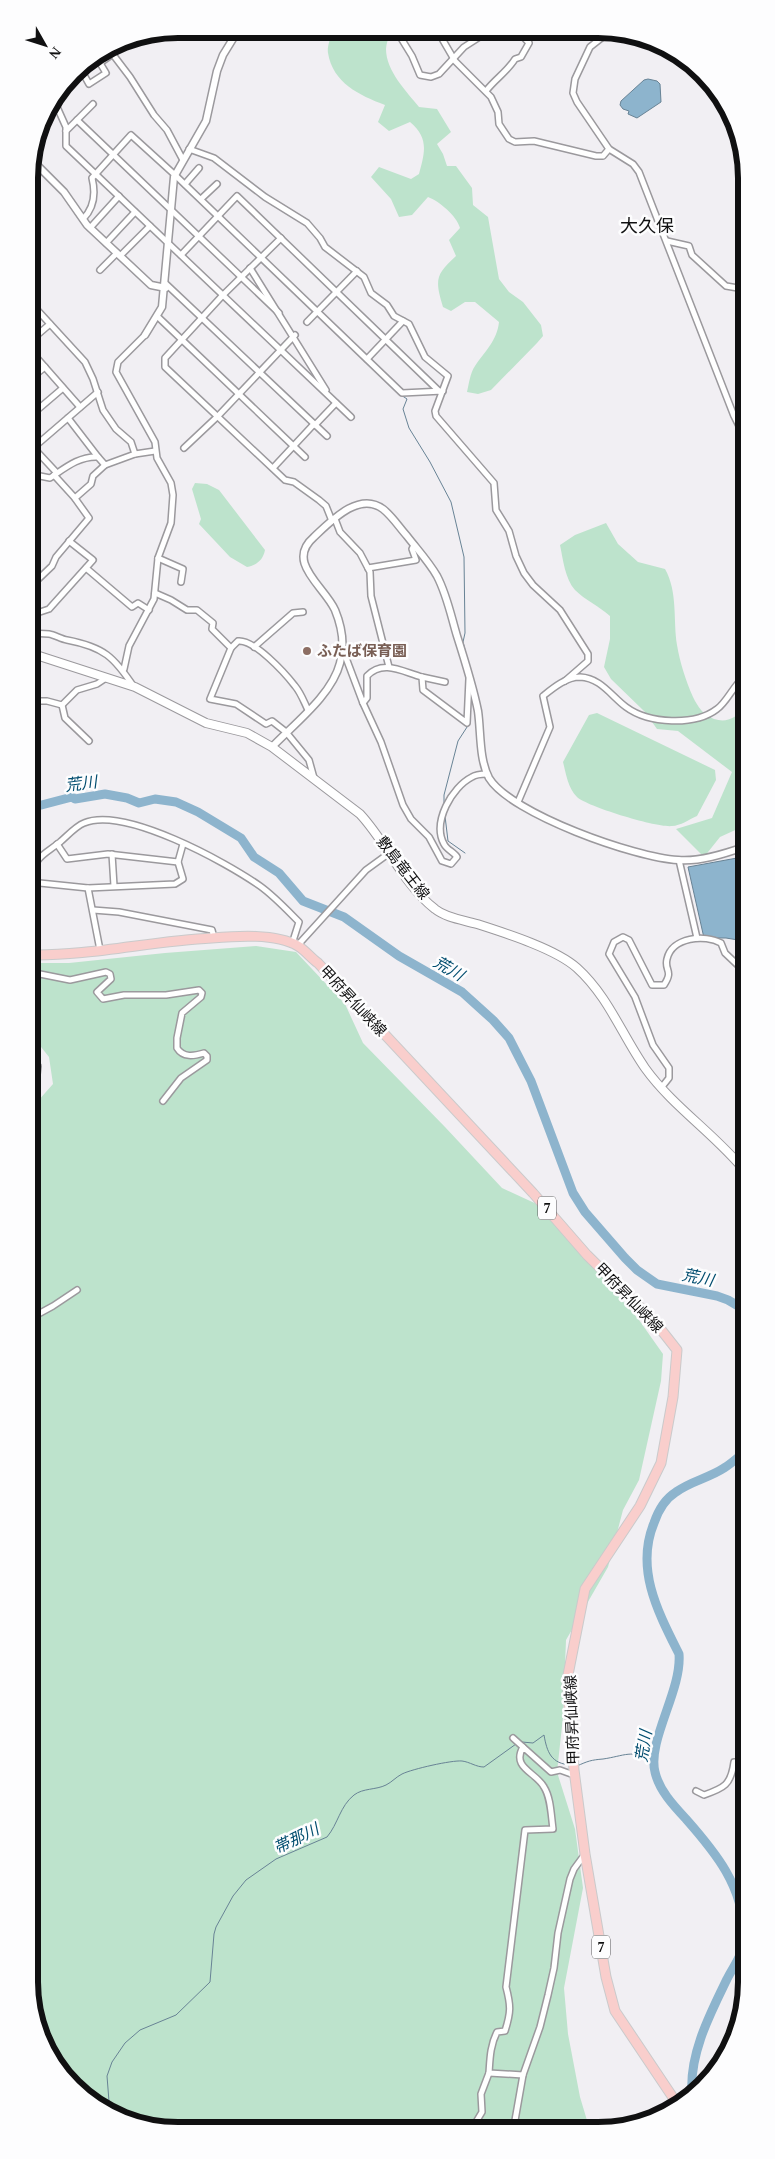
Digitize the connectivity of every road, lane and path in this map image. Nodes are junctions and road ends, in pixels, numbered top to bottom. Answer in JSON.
{"nodes":[{"id":1,"x":233,"y":38,"type":"edge"},
{"id":2,"x":401,"y":38,"type":"edge"},
{"id":3,"x":442,"y":38,"type":"edge"},
{"id":4,"x":476,"y":38,"type":"edge"},
{"id":5,"x":524,"y":38,"type":"edge"},
{"id":6,"x":601,"y":38,"type":"edge"},
{"id":7,"x":112,"y":54,"type":"joint"},
{"id":8,"x":453,"y":58,"type":"junction"},
{"id":9,"x":83,"y":74,"type":"edge"},
{"id":10,"x":486,"y":91,"type":"junction"},
{"id":11,"x":93,"y":104,"type":"dead end"},
{"id":12,"x":57,"y":106,"type":"edge"},
{"id":13,"x":77,"y":120,"type":"junction"},
{"id":14,"x":66,"y":131,"type":"junction"},
{"id":15,"x":189,"y":148,"type":"junction"},
{"id":16,"x":609,"y":149,"type":"junction"},
{"id":17,"x":114,"y":154,"type":"junction"},
{"id":18,"x":183,"y":160,"type":"junction"},
{"id":19,"x":38,"y":164,"type":"edge"},
{"id":20,"x":199,"y":168,"type":"dead end"},
{"id":21,"x":96,"y":174,"type":"junction"},
{"id":22,"x":175,"y":175,"type":"junction"},
{"id":23,"x":185,"y":184,"type":"junction"},
{"id":24,"x":217,"y":184,"type":"dead end"},
{"id":25,"x":119,"y":196,"type":"junction"},
{"id":26,"x":201,"y":200,"type":"junction"},
{"id":27,"x":171,"y":208,"type":"junction"},
{"id":28,"x":136,"y":212,"type":"junction"},
{"id":29,"x":218,"y":216,"type":"junction"},
{"id":30,"x":83,"y":219,"type":"junction"},
{"id":31,"x":150,"y":226,"type":"junction"},
{"id":32,"x":90,"y":228,"type":"junction"},
{"id":33,"x":199,"y":236,"type":"junction"},
{"id":34,"x":281,"y":238,"type":"junction"},
{"id":35,"x":667,"y":241,"type":"junction"},
{"id":36,"x":106,"y":243,"type":"junction"},
{"id":37,"x":167,"y":243,"type":"junction"},
{"id":38,"x":118,"y":255,"type":"junction"},
{"id":39,"x":181,"y":255,"type":"junction"},
{"id":40,"x":261,"y":257,"type":"junction"},
{"id":41,"x":250,"y":268,"type":"junction"},
{"id":42,"x":100,"y":270,"type":"dead end"},
{"id":43,"x":357,"y":271,"type":"junction"},
{"id":44,"x":242,"y":277,"type":"junction"},
{"id":45,"x":166,"y":286,"type":"junction"},
{"id":46,"x":738,"y":288,"type":"edge"},
{"id":47,"x":337,"y":292,"type":"junction"},
{"id":48,"x":222,"y":296,"type":"junction"},
{"id":49,"x":38,"y":311,"type":"edge"},
{"id":50,"x":318,"y":312,"type":"junction"},
{"id":51,"x":279,"y":313,"type":"junction"},
{"id":52,"x":158,"y":317,"type":"junction"},
{"id":53,"x":203,"y":318,"type":"junction"},
{"id":54,"x":403,"y":321,"type":"junction"},
{"id":55,"x":308,"y":322,"type":"dead end"},
{"id":56,"x":50,"y":324,"type":"junction"},
{"id":57,"x":38,"y":334,"type":"edge"},
{"id":58,"x":145,"y":335,"type":"joint"},
{"id":59,"x":294,"y":336,"type":"junction"},
{"id":60,"x":182,"y":340,"type":"junction"},
{"id":61,"x":386,"y":340,"type":"junction"},
{"id":62,"x":281,"y":351,"type":"junction"},
{"id":63,"x":38,"y":359,"type":"edge"},
{"id":64,"x":367,"y":359,"type":"junction"},
{"id":65,"x":45,"y":367,"type":"junction"},
{"id":66,"x":38,"y":373,"type":"edge"},
{"id":67,"x":260,"y":373,"type":"junction"},
{"id":68,"x":63,"y":388,"type":"junction"},
{"id":69,"x":441,"y":391,"type":"junction"},
{"id":70,"x":98,"y":392,"type":"junction"},
{"id":71,"x":239,"y":394,"type":"junction"},
{"id":72,"x":330,"y":398,"type":"junction"},
{"id":73,"x":336,"y":402,"type":"junction"},
{"id":74,"x":80,"y":407,"type":"junction"},
{"id":75,"x":38,"y":410,"type":"edge"},
{"id":76,"x":218,"y":416,"type":"junction"},
{"id":77,"x":351,"y":417,"type":"dead end"},
{"id":78,"x":68,"y":418,"type":"junction"},
{"id":79,"x":314,"y":424,"type":"junction"},
{"id":80,"x":738,"y":424,"type":"edge"},
{"id":81,"x":327,"y":436,"type":"dead end"},
{"id":82,"x":38,"y":440,"type":"edge"},
{"id":83,"x":293,"y":446,"type":"junction"},
{"id":84,"x":184,"y":448,"type":"dead end"},
{"id":85,"x":155,"y":451,"type":"junction"},
{"id":86,"x":38,"y":453,"type":"edge"},
{"id":87,"x":135,"y":454,"type":"junction"},
{"id":88,"x":98,"y":457,"type":"junction"},
{"id":89,"x":305,"y":457,"type":"dead end"},
{"id":90,"x":105,"y":464,"type":"junction"},
{"id":91,"x":273,"y":468,"type":"junction"},
{"id":92,"x":55,"y":474,"type":"junction"},
{"id":93,"x":38,"y":476,"type":"edge"},
{"id":94,"x":75,"y":498,"type":"junction"},
{"id":95,"x":334,"y":520,"type":"junction"},
{"id":96,"x":69,"y":541,"type":"junction"},
{"id":97,"x":414,"y":545,"type":"junction"},
{"id":98,"x":158,"y":558,"type":"junction"},
{"id":99,"x":86,"y":568,"type":"junction"},
{"id":100,"x":368,"y":568,"type":"junction"},
{"id":101,"x":38,"y":579,"type":"edge"},
{"id":102,"x":181,"y":582,"type":"dead end"},
{"id":103,"x":155,"y":593,"type":"junction"},
{"id":104,"x":149,"y":610,"type":"junction"},
{"id":105,"x":303,"y":612,"type":"dead end"},
{"id":106,"x":38,"y":613,"type":"edge"},
{"id":107,"x":38,"y":633,"type":"edge"},
{"id":108,"x":254,"y":647,"type":"junction"},
{"id":109,"x":231,"y":648,"type":"junction"},
{"id":110,"x":343,"y":649,"type":"junction"},
{"id":111,"x":38,"y":655,"type":"edge"},
{"id":112,"x":389,"y":667,"type":"junction"},
{"id":113,"x":124,"y":669,"type":"junction"},
{"id":114,"x":469,"y":676,"type":"junction"},
{"id":115,"x":422,"y":677,"type":"junction"},
{"id":116,"x":106,"y":678,"type":"junction"},
{"id":117,"x":565,"y":681,"type":"junction"},
{"id":118,"x":445,"y":682,"type":"dead end"},
{"id":119,"x":738,"y":683,"type":"edge"},
{"id":120,"x":135,"y":687,"type":"junction"},
{"id":121,"x":38,"y":701,"type":"edge"},
{"id":122,"x":62,"y":704,"type":"junction"},
{"id":123,"x":363,"y":704,"type":"junction"},
{"id":124,"x":308,"y":710,"type":"junction"},
{"id":125,"x":286,"y":732,"type":"junction"},
{"id":126,"x":89,"y":741,"type":"dead end"},
{"id":127,"x":272,"y":747,"type":"junction"},
{"id":128,"x":487,"y":774,"type":"junction"},
{"id":129,"x":314,"y":778,"type":"junction"},
{"id":130,"x":518,"y":802,"type":"junction"},
{"id":131,"x":56,"y":844,"type":"junction"},
{"id":132,"x":183,"y":844,"type":"junction"},
{"id":133,"x":738,"y":849,"type":"edge"},
{"id":134,"x":112,"y":854,"type":"junction"},
{"id":135,"x":388,"y":854,"type":"junction"},
{"id":136,"x":38,"y":858,"type":"edge"},
{"id":137,"x":679,"y":860,"type":"junction"},
{"id":138,"x":178,"y":862,"type":"junction"},
{"id":139,"x":38,"y":883,"type":"edge"},
{"id":140,"x":114,"y":886,"type":"junction"},
{"id":141,"x":88,"y":888,"type":"junction"},
{"id":142,"x":93,"y":910,"type":"junction"},
{"id":143,"x":214,"y":938,"type":"junction"},
{"id":144,"x":697,"y":938,"type":"junction"},
{"id":145,"x":298,"y":943,"type":"junction"},
{"id":146,"x":100,"y":950,"type":"junction"},
{"id":147,"x":38,"y":955,"type":"edge"},
{"id":148,"x":738,"y":965,"type":"edge"},
{"id":149,"x":38,"y":974,"type":"edge"},
{"id":150,"x":662,"y":1088,"type":"junction"},
{"id":151,"x":163,"y":1101,"type":"dead end"},
{"id":152,"x":737,"y":1163,"type":"edge"},
{"id":153,"x":77,"y":1290,"type":"dead end"},
{"id":154,"x":38,"y":1314,"type":"edge"},
{"id":155,"x":513,"y":1738,"type":"dead end"},
{"id":156,"x":523,"y":1747,"type":"junction"},
{"id":157,"x":737,"y":1762,"type":"edge"},
{"id":158,"x":574,"y":1770,"type":"junction"},
{"id":159,"x":696,"y":1790,"type":"dead end"},
{"id":160,"x":585,"y":1854,"type":"junction"},
{"id":161,"x":489,"y":2073,"type":"junction"},
{"id":162,"x":523,"y":2075,"type":"junction"},
{"id":163,"x":674,"y":2099,"type":"edge"},
{"id":164,"x":476,"y":2122,"type":"edge"},
{"id":165,"x":515,"y":2122,"type":"edge"}],
"edges":[{"from":1,"to":15,"type":"street"},
{"from":2,"to":8,"type":"street"},
{"from":3,"to":8,"type":"street"},
{"from":4,"to":8,"type":"street"},
{"from":5,"to":10,"type":"street"},
{"from":6,"to":16,"type":"street"},
{"from":7,"to":9,"type":"street"},
{"from":7,"to":18,"type":"street"},
{"from":8,"to":10,"type":"street"},
{"from":10,"to":16,"type":"street"},
{"from":11,"to":13,"type":"street"},
{"from":12,"to":14,"type":"street"},
{"from":13,"to":14,"type":"street"},
{"from":13,"to":17,"type":"street"},
{"from":14,"to":21,"type":"street"},
{"from":15,"to":18,"type":"street"},
{"from":15,"to":43,"type":"street"},
{"from":16,"to":35,"type":"street"},
{"from":17,"to":21,"type":"street"},
{"from":17,"to":22,"type":"street"},
{"from":17,"to":27,"type":"street"},
{"from":18,"to":22,"type":"street"},
{"from":19,"to":30,"type":"street"},
{"from":20,"to":23,"type":"street"},
{"from":21,"to":25,"type":"street"},
{"from":21,"to":30,"type":"street"},
{"from":22,"to":23,"type":"street"},
{"from":22,"to":27,"type":"street"},
{"from":23,"to":26,"type":"street"},
{"from":24,"to":26,"type":"street"},
{"from":25,"to":28,"type":"street"},
{"from":25,"to":32,"type":"street"},
{"from":26,"to":29,"type":"street"},
{"from":27,"to":33,"type":"street"},
{"from":27,"to":37,"type":"street"},
{"from":28,"to":31,"type":"street"},
{"from":28,"to":36,"type":"street"},
{"from":29,"to":33,"type":"street"},
{"from":29,"to":34,"type":"street"},
{"from":29,"to":40,"type":"street"},
{"from":30,"to":32,"type":"street"},
{"from":31,"to":37,"type":"street"},
{"from":31,"to":38,"type":"street"},
{"from":32,"to":36,"type":"street"},
{"from":33,"to":39,"type":"street"},
{"from":33,"to":44,"type":"street"},
{"from":34,"to":40,"type":"street"},
{"from":34,"to":47,"type":"street"},
{"from":35,"to":46,"type":"street"},
{"from":35,"to":80,"type":"street"},
{"from":36,"to":38,"type":"street"},
{"from":37,"to":39,"type":"street"},
{"from":37,"to":45,"type":"street"},
{"from":38,"to":42,"type":"street"},
{"from":38,"to":45,"type":"street"},
{"from":39,"to":48,"type":"street"},
{"from":40,"to":41,"type":"street"},
{"from":40,"to":50,"type":"street"},
{"from":41,"to":44,"type":"street"},
{"from":41,"to":51,"type":"street"},
{"from":43,"to":47,"type":"street"},
{"from":43,"to":54,"type":"street"},
{"from":44,"to":48,"type":"street"},
{"from":44,"to":51,"type":"street"},
{"from":45,"to":52,"type":"street"},
{"from":45,"to":53,"type":"street"},
{"from":47,"to":50,"type":"street"},
{"from":47,"to":61,"type":"street"},
{"from":48,"to":53,"type":"street"},
{"from":48,"to":62,"type":"street"},
{"from":49,"to":56,"type":"street"},
{"from":50,"to":55,"type":"street"},
{"from":50,"to":64,"type":"street"},
{"from":51,"to":59,"type":"street"},
{"from":52,"to":58,"type":"street"},
{"from":52,"to":60,"type":"street"},
{"from":53,"to":60,"type":"street"},
{"from":53,"to":67,"type":"street"},
{"from":54,"to":61,"type":"street"},
{"from":54,"to":69,"type":"street"},
{"from":56,"to":57,"type":"street"},
{"from":56,"to":70,"type":"street"},
{"from":58,"to":85,"type":"street"},
{"from":59,"to":62,"type":"street"},
{"from":59,"to":72,"type":"street"},
{"from":60,"to":71,"type":"street"},
{"from":60,"to":76,"type":"street"},
{"from":61,"to":64,"type":"street"},
{"from":61,"to":69,"type":"street"},
{"from":62,"to":67,"type":"street"},
{"from":62,"to":72,"type":"street"},
{"from":63,"to":65,"type":"street"},
{"from":64,"to":69,"type":"street"},
{"from":65,"to":66,"type":"street"},
{"from":65,"to":68,"type":"street"},
{"from":67,"to":71,"type":"street"},
{"from":67,"to":79,"type":"street"},
{"from":68,"to":74,"type":"street"},
{"from":68,"to":75,"type":"street"},
{"from":69,"to":117,"type":"street"},
{"from":70,"to":74,"type":"street"},
{"from":70,"to":87,"type":"street"},
{"from":71,"to":76,"type":"street"},
{"from":71,"to":83,"type":"street"},
{"from":72,"to":73,"type":"street"},
{"from":73,"to":77,"type":"street"},
{"from":73,"to":79,"type":"street"},
{"from":74,"to":78,"type":"street"},
{"from":76,"to":84,"type":"street"},
{"from":76,"to":91,"type":"street"},
{"from":78,"to":82,"type":"street"},
{"from":78,"to":88,"type":"street"},
{"from":79,"to":81,"type":"street"},
{"from":79,"to":83,"type":"street"},
{"from":83,"to":89,"type":"street"},
{"from":83,"to":91,"type":"street"},
{"from":85,"to":87,"type":"street"},
{"from":85,"to":98,"type":"street"},
{"from":86,"to":92,"type":"street"},
{"from":87,"to":90,"type":"street"},
{"from":88,"to":90,"type":"street"},
{"from":88,"to":92,"type":"street"},
{"from":90,"to":94,"type":"street"},
{"from":91,"to":95,"type":"street"},
{"from":92,"to":93,"type":"street"},
{"from":92,"to":94,"type":"street"},
{"from":94,"to":96,"type":"street"},
{"from":95,"to":97,"type":"street"},
{"from":95,"to":100,"type":"street"},
{"from":95,"to":110,"type":"street"},
{"from":96,"to":99,"type":"street"},
{"from":96,"to":101,"type":"street"},
{"from":97,"to":100,"type":"street"},
{"from":97,"to":114,"type":"street"},
{"from":98,"to":102,"type":"street"},
{"from":98,"to":103,"type":"street"},
{"from":99,"to":104,"type":"street"},
{"from":99,"to":106,"type":"street"},
{"from":100,"to":112,"type":"street"},
{"from":103,"to":104,"type":"street"},
{"from":103,"to":109,"type":"street"},
{"from":104,"to":113,"type":"street"},
{"from":105,"to":108,"type":"street"},
{"from":107,"to":113,"type":"street"},
{"from":108,"to":109,"type":"street"},
{"from":108,"to":124,"type":"street"},
{"from":109,"to":125,"type":"street"},
{"from":110,"to":123,"type":"street"},
{"from":110,"to":124,"type":"street"},
{"from":111,"to":116,"type":"main road","name":"敷島竜王線"},
{"from":112,"to":115,"type":"street"},
{"from":112,"to":123,"type":"street"},
{"from":113,"to":120,"type":"street"},
{"from":114,"to":115,"type":"street"},
{"from":114,"to":128,"type":"street"},
{"from":115,"to":118,"type":"street"},
{"from":116,"to":120,"type":"main road","name":"敷島竜王線"},
{"from":116,"to":122,"type":"street"},
{"from":117,"to":119,"type":"street"},
{"from":117,"to":130,"type":"street"},
{"from":120,"to":127,"type":"main road","name":"敷島竜王線"},
{"from":121,"to":122,"type":"street"},
{"from":122,"to":126,"type":"street"},
{"from":123,"to":128,"type":"street"},
{"from":124,"to":125,"type":"street"},
{"from":125,"to":127,"type":"street"},
{"from":125,"to":129,"type":"street"},
{"from":127,"to":129,"type":"main road","name":"敷島竜王線"},
{"from":128,"to":130,"type":"street"},
{"from":129,"to":135,"type":"main road","name":"敷島竜王線"},
{"from":130,"to":137,"type":"street"},
{"from":131,"to":132,"type":"street"},
{"from":131,"to":134,"type":"street"},
{"from":131,"to":136,"type":"street"},
{"from":132,"to":138,"type":"street"},
{"from":132,"to":145,"type":"street"},
{"from":133,"to":137,"type":"street"},
{"from":134,"to":138,"type":"street"},
{"from":134,"to":140,"type":"street"},
{"from":135,"to":145,"type":"street"},
{"from":135,"to":150,"type":"main road","name":"敷島竜王線"},
{"from":137,"to":144,"type":"street"},
{"from":138,"to":140,"type":"street"},
{"from":139,"to":141,"type":"street"},
{"from":140,"to":141,"type":"street"},
{"from":141,"to":142,"type":"street"},
{"from":142,"to":143,"type":"street"},
{"from":142,"to":146,"type":"street"},
{"from":143,"to":145,"type":"main road","name":"甲府昇仙峡線","number":"7"},
{"from":143,"to":146,"type":"main road","name":"甲府昇仙峡線","number":"7"},
{"from":144,"to":148,"type":"street"},
{"from":144,"to":150,"type":"street"},
{"from":145,"to":158,"type":"main road","name":"甲府昇仙峡線","number":"7"},
{"from":146,"to":147,"type":"main road","name":"甲府昇仙峡線","number":"7"},
{"from":149,"to":151,"type":"street"},
{"from":150,"to":152,"type":"main road","name":"敷島竜王線"},
{"from":153,"to":154,"type":"street"},
{"from":155,"to":156,"type":"street"},
{"from":156,"to":158,"type":"street"},
{"from":156,"to":161,"type":"street"},
{"from":157,"to":159,"type":"street"},
{"from":158,"to":160,"type":"main road","name":"甲府昇仙峡線","number":"7"},
{"from":160,"to":162,"type":"street"},
{"from":160,"to":163,"type":"main road","name":"甲府昇仙峡線","number":"7"},
{"from":161,"to":162,"type":"street"},
{"from":161,"to":164,"type":"street"},
{"from":162,"to":165,"type":"street"}]}
